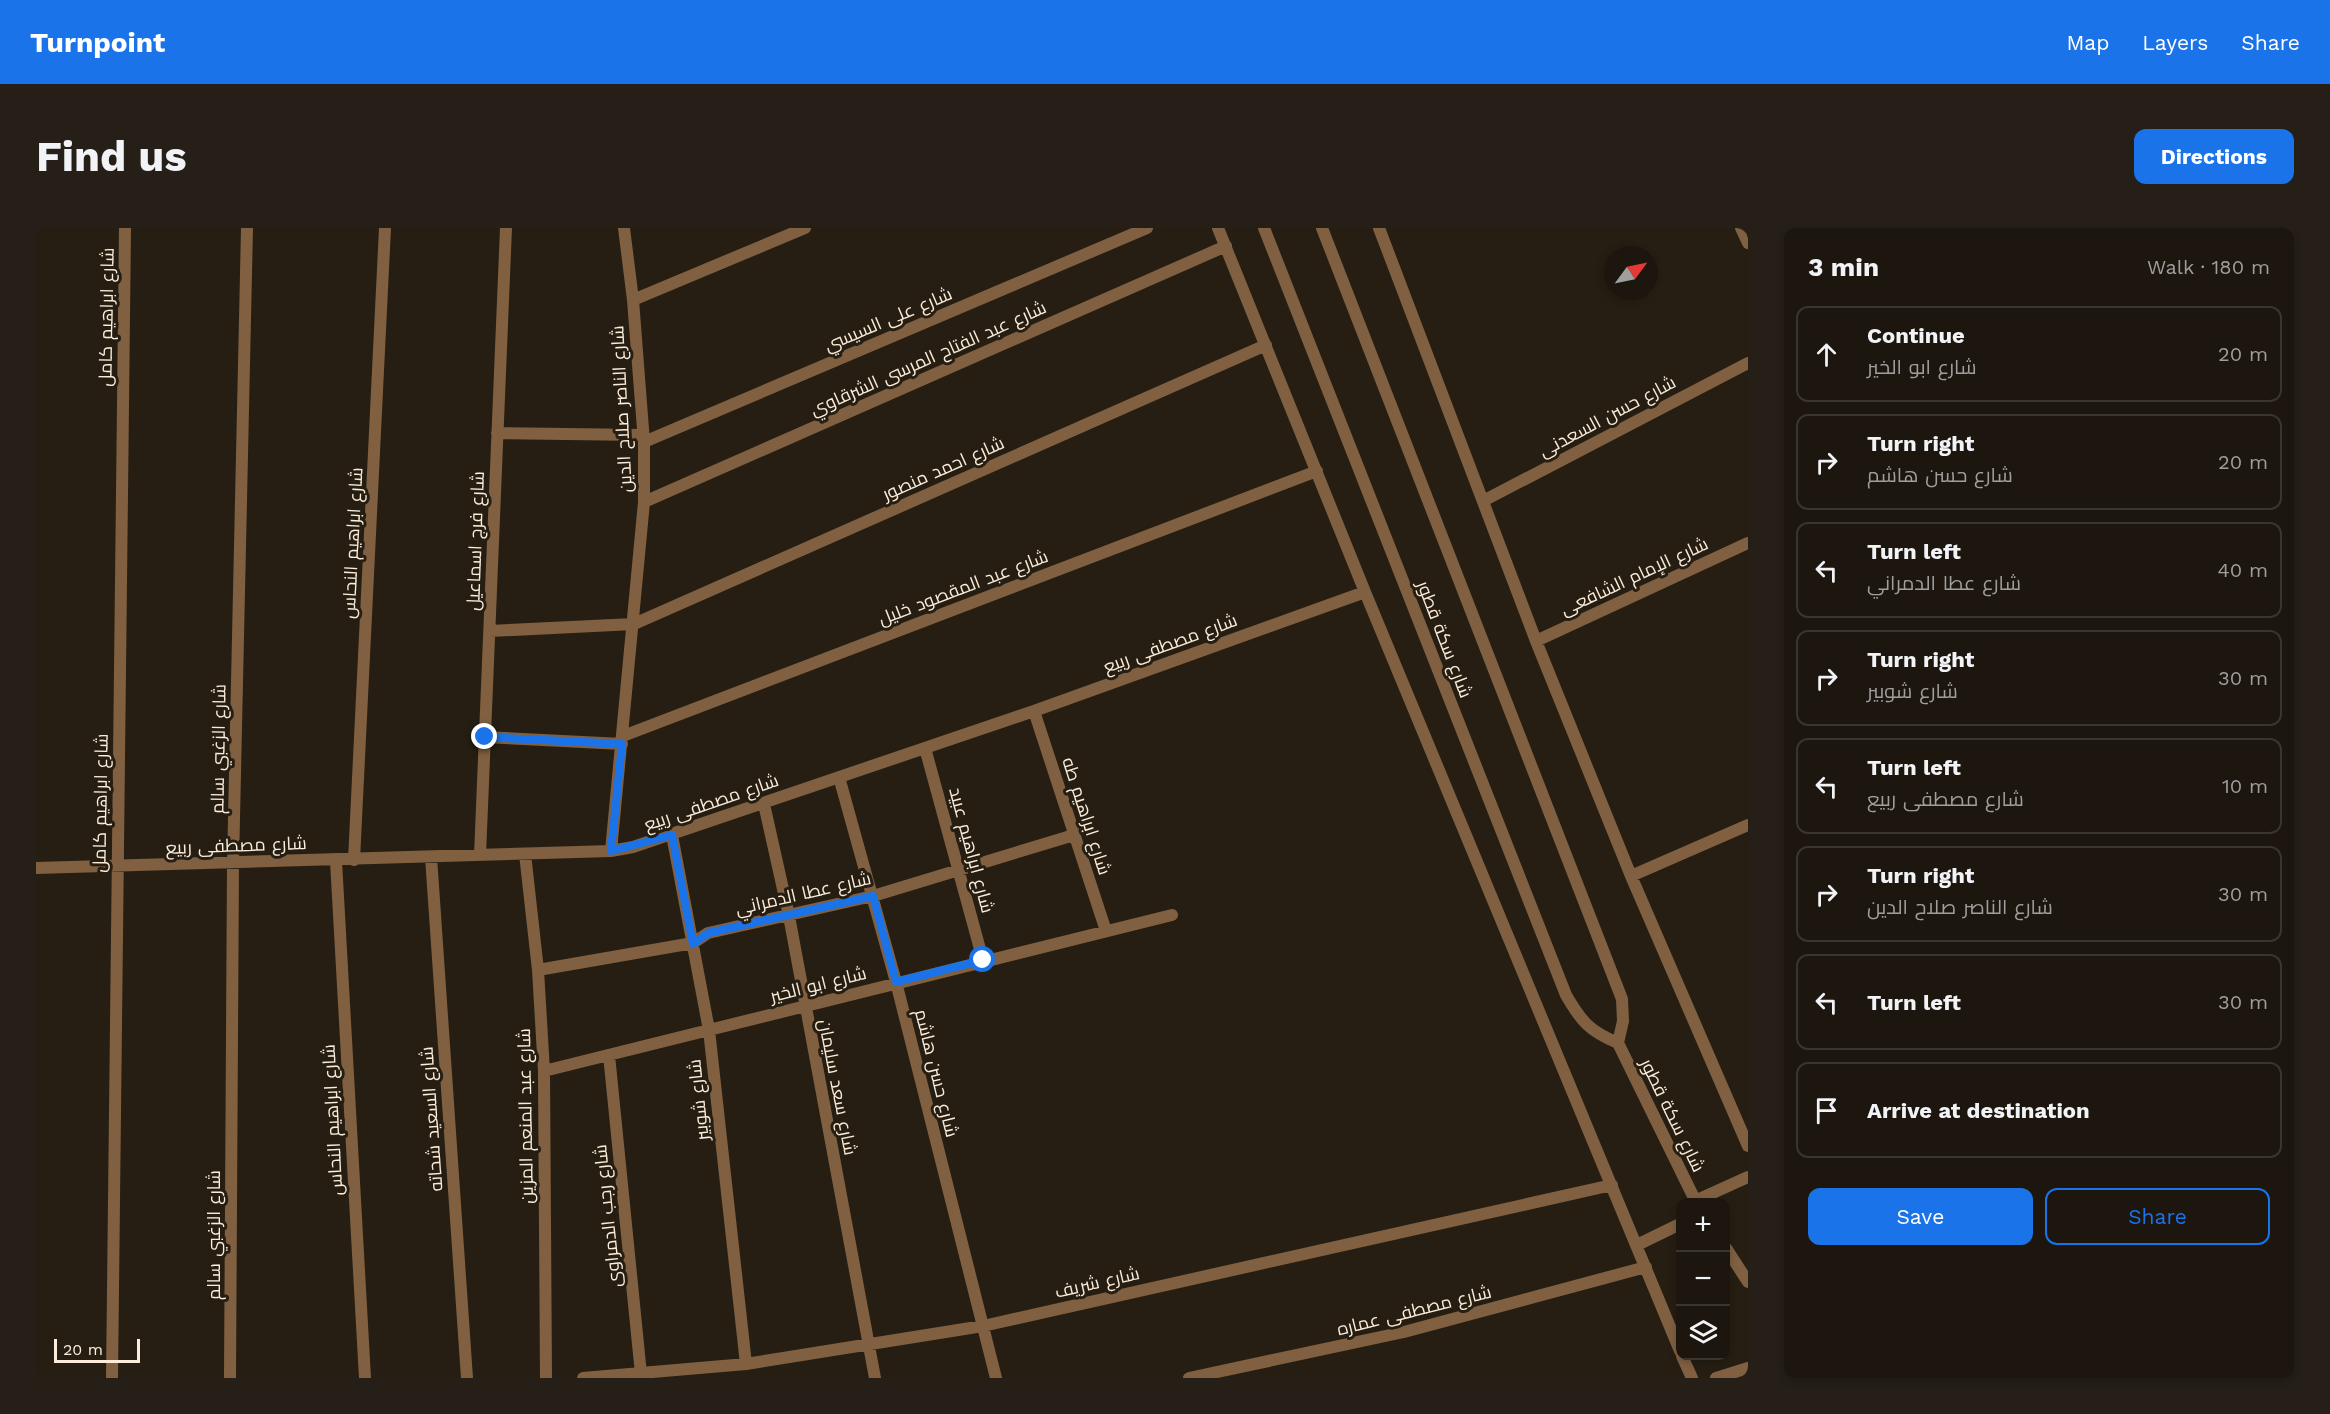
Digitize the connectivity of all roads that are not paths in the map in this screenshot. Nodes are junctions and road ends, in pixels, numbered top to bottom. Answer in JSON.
{"nodes":[{"id":1,"x":124,"y":228,"type":"edge"},
{"id":2,"x":247,"y":228,"type":"edge"},
{"id":3,"x":385,"y":228,"type":"edge"},
{"id":4,"x":506,"y":228,"type":"edge"},
{"id":5,"x":624,"y":228,"type":"edge"},
{"id":6,"x":805,"y":228,"type":"edge"},
{"id":7,"x":1146,"y":228,"type":"edge"},
{"id":8,"x":1218,"y":228,"type":"edge"},
{"id":9,"x":1264,"y":228,"type":"edge"},
{"id":10,"x":1322,"y":228,"type":"edge"},
{"id":11,"x":1380,"y":228,"type":"edge"},
{"id":12,"x":1741,"y":228,"type":"edge"},
{"id":13,"x":1748,"y":243,"type":"edge"},
{"id":14,"x":1226,"y":246,"type":"junction"},
{"id":15,"x":633,"y":300,"type":"junction"},
{"id":16,"x":1266,"y":345,"type":"junction"},
{"id":17,"x":1748,"y":363,"type":"edge"},
{"id":18,"x":497,"y":433,"type":"junction"},
{"id":19,"x":644,"y":439,"type":"junction"},
{"id":20,"x":1317,"y":471,"type":"junction"},
{"id":21,"x":1484,"y":501,"type":"junction"},
{"id":22,"x":644,"y":502,"type":"junction"},
{"id":23,"x":1748,"y":543,"type":"edge"},
{"id":24,"x":1365,"y":592,"type":"junction"},
{"id":25,"x":634,"y":624,"type":"junction"},
{"id":26,"x":490,"y":631,"type":"junction"},
{"id":27,"x":1536,"y":641,"type":"junction"},
{"id":28,"x":1034,"y":711,"type":"junction"},
{"id":29,"x":485,"y":737,"type":"junction"},
{"id":30,"x":623,"y":740,"type":"junction"},
{"id":31,"x":925,"y":748,"type":"junction"},
{"id":32,"x":840,"y":777,"type":"junction"},
{"id":33,"x":764,"y":804,"type":"junction"},
{"id":34,"x":1748,"y":825,"type":"edge"},
{"id":35,"x":672,"y":835,"type":"junction"},
{"id":36,"x":1074,"y":835,"type":"junction"},
{"id":37,"x":611,"y":851,"type":"junction"},
{"id":38,"x":525,"y":854,"type":"junction"},
{"id":39,"x":480,"y":855,"type":"junction"},
{"id":40,"x":431,"y":857,"type":"junction"},
{"id":41,"x":354,"y":860,"type":"junction"},
{"id":42,"x":336,"y":861,"type":"junction"},
{"id":43,"x":233,"y":864,"type":"junction"},
{"id":44,"x":118,"y":866,"type":"junction"},
{"id":45,"x":36,"y":868,"type":"edge"},
{"id":46,"x":959,"y":872,"type":"junction"},
{"id":47,"x":1631,"y":876,"type":"junction"},
{"id":48,"x":873,"y":896,"type":"junction"},
{"id":49,"x":1172,"y":915,"type":"dead end"},
{"id":50,"x":789,"y":916,"type":"junction"},
{"id":51,"x":1106,"y":931,"type":"junction"},
{"id":52,"x":693,"y":944,"type":"junction"},
{"id":53,"x":983,"y":960,"type":"junction"},
{"id":54,"x":538,"y":969,"type":"junction"},
{"id":55,"x":896,"y":982,"type":"junction"},
{"id":56,"x":805,"y":1006,"type":"junction"},
{"id":57,"x":709,"y":1030,"type":"junction"},
{"id":58,"x":1618,"y":1043,"type":"junction"},
{"id":59,"x":609,"y":1055,"type":"junction"},
{"id":60,"x":544,"y":1071,"type":"junction"},
{"id":61,"x":1748,"y":1146,"type":"edge"},
{"id":62,"x":1748,"y":1177,"type":"edge"},
{"id":63,"x":1612,"y":1185,"type":"junction"},
{"id":64,"x":1693,"y":1198,"type":"edge"},
{"id":65,"x":1703,"y":1198,"type":"edge"},
{"id":66,"x":1676,"y":1226,"type":"edge"},
{"id":67,"x":1637,"y":1245,"type":"junction"},
{"id":68,"x":1728,"y":1252,"type":"edge"},
{"id":69,"x":1646,"y":1267,"type":"junction"},
{"id":70,"x":1748,"y":1282,"type":"edge"},
{"id":71,"x":984,"y":1326,"type":"junction"},
{"id":72,"x":1676,"y":1341,"type":"edge"},
{"id":73,"x":868,"y":1345,"type":"junction"},
{"id":74,"x":1684,"y":1360,"type":"edge"},
{"id":75,"x":746,"y":1364,"type":"junction"},
{"id":76,"x":1748,"y":1368,"type":"edge"},
{"id":77,"x":641,"y":1374,"type":"junction"},
{"id":78,"x":112,"y":1378,"type":"edge"},
{"id":79,"x":230,"y":1378,"type":"edge"},
{"id":80,"x":365,"y":1378,"type":"edge"},
{"id":81,"x":468,"y":1378,"type":"edge"},
{"id":82,"x":546,"y":1378,"type":"edge"},
{"id":83,"x":583,"y":1378,"type":"edge"},
{"id":84,"x":875,"y":1378,"type":"edge"},
{"id":85,"x":996,"y":1378,"type":"edge"},
{"id":86,"x":1188,"y":1378,"type":"edge"},
{"id":87,"x":1692,"y":1378,"type":"edge"},
{"id":88,"x":1716,"y":1378,"type":"edge"}],
"edges":[{"from":1,"to":44,"type":"street","name":"شارع ابراهيم كامل"},
{"from":2,"to":43,"type":"street","name":"شارع الزغبي سالم"},
{"from":3,"to":41,"type":"street","name":"شارع ابراهيم النحاس"},
{"from":4,"to":18,"type":"street","name":"شارع فرج اسماعيل"},
{"from":5,"to":15,"type":"street","name":"شارع الناصر صلاح الدين"},
{"from":6,"to":15,"type":"street"},
{"from":7,"to":19,"type":"street","name":"شارع على السيسي"},
{"from":8,"to":14,"type":"street"},
{"from":9,"to":58,"type":"street","name":"شارع سكة قطور"},
{"from":10,"to":58,"type":"street","name":"شارع سكة قطور"},
{"from":11,"to":21,"type":"street"},
{"from":12,"to":13,"type":"street"},
{"from":14,"to":16,"type":"street"},
{"from":14,"to":22,"type":"street","name":"شارع عبد الفتاح المرسى الشرقاوي"},
{"from":15,"to":19,"type":"street","name":"شارع الناصر صلاح الدين"},
{"from":16,"to":20,"type":"street"},
{"from":16,"to":25,"type":"street","name":"شارع احمد منصور"},
{"from":17,"to":21,"type":"street","name":"شارع حسن السعدنى"},
{"from":18,"to":19,"type":"street","name":"شارع على السيسي"},
{"from":18,"to":26,"type":"street","name":"شارع فرج اسماعيل"},
{"from":19,"to":22,"type":"street","name":"شارع الناصر صلاح الدين"},
{"from":20,"to":24,"type":"street"},
{"from":20,"to":30,"type":"street","name":"شارع عبد المقصود خليل"},
{"from":21,"to":27,"type":"street"},
{"from":22,"to":25,"type":"street","name":"شارع الناصر صلاح الدين"},
{"from":23,"to":27,"type":"street","name":"شارع الإمام الشافعى"},
{"from":24,"to":28,"type":"street","name":"شارع مصطفى ربيع"},
{"from":24,"to":63,"type":"street"},
{"from":25,"to":26,"type":"street"},
{"from":25,"to":30,"type":"street","name":"شارع الناصر صلاح الدين"},
{"from":26,"to":29,"type":"street","name":"شارع فرج اسماعيل"},
{"from":27,"to":47,"type":"street"},
{"from":28,"to":31,"type":"street","name":"شارع مصطفى ربيع"},
{"from":28,"to":36,"type":"street","name":"شارع ابراهيم طه"},
{"from":29,"to":30,"type":"street"},
{"from":29,"to":39,"type":"street","name":"شارع فرج اسماعيل"},
{"from":30,"to":37,"type":"street","name":"شارع الناصر صلاح الدين"},
{"from":31,"to":32,"type":"street","name":"شارع مصطفى ربيع"},
{"from":31,"to":46,"type":"street","name":"شارع ابراهيم عبيد"},
{"from":32,"to":33,"type":"street","name":"شارع مصطفى ربيع"},
{"from":32,"to":48,"type":"street","name":"شارع حسن هاشم"},
{"from":33,"to":35,"type":"street","name":"شارع مصطفى ربيع"},
{"from":33,"to":50,"type":"street","name":"شارع سعد سليمان"},
{"from":34,"to":47,"type":"street"},
{"from":35,"to":37,"type":"street","name":"شارع مصطفى ربيع"},
{"from":35,"to":52,"type":"street","name":"شارع شوبير"},
{"from":36,"to":46,"type":"street","name":"شارع عطا الدمراني"},
{"from":36,"to":51,"type":"street","name":"شارع ابراهيم طه"},
{"from":37,"to":38,"type":"street","name":"شارع مصطفى ربيع"},
{"from":38,"to":39,"type":"street","name":"شارع مصطفى ربيع"},
{"from":38,"to":54,"type":"street","name":"شارع عبد المنعم المزين"},
{"from":39,"to":40,"type":"street","name":"شارع مصطفى ربيع"},
{"from":40,"to":41,"type":"street","name":"شارع مصطفى ربيع"},
{"from":40,"to":81,"type":"street","name":"شارع السعيد شحاته"},
{"from":41,"to":42,"type":"street","name":"شارع مصطفى ربيع"},
{"from":42,"to":43,"type":"street","name":"شارع مصطفى ربيع"},
{"from":42,"to":80,"type":"street","name":"شارع ابراهيم النحاس"},
{"from":43,"to":44,"type":"street","name":"شارع مصطفى ربيع"},
{"from":43,"to":79,"type":"street","name":"شارع الزغبي سالم"},
{"from":44,"to":45,"type":"street","name":"شارع مصطفى ربيع"},
{"from":44,"to":78,"type":"street","name":"شارع ابراهيم كامل"},
{"from":46,"to":48,"type":"street","name":"شارع عطا الدمراني"},
{"from":46,"to":53,"type":"street","name":"شارع ابراهيم عبيد"},
{"from":47,"to":61,"type":"street"},
{"from":48,"to":50,"type":"street","name":"شارع عطا الدمراني"},
{"from":48,"to":55,"type":"street","name":"شارع حسن هاشم"},
{"from":49,"to":51,"type":"street","name":"شارع ابو الخير"},
{"from":50,"to":52,"type":"street","name":"شارع عطا الدمراني"},
{"from":50,"to":56,"type":"street","name":"شارع سعد سليمان"},
{"from":51,"to":53,"type":"street","name":"شارع ابو الخير"},
{"from":52,"to":54,"type":"street","name":"شارع عطا الدمراني"},
{"from":52,"to":57,"type":"street","name":"شارع شوبير"},
{"from":53,"to":55,"type":"street","name":"شارع ابو الخير"},
{"from":54,"to":60,"type":"street","name":"شارع عبد المنعم المزين"},
{"from":55,"to":56,"type":"street","name":"شارع ابو الخير"},
{"from":55,"to":71,"type":"street","name":"شارع حسن هاشم"},
{"from":56,"to":57,"type":"street","name":"شارع ابو الخير"},
{"from":56,"to":73,"type":"street","name":"شارع سعد سليمان"},
{"from":57,"to":59,"type":"street","name":"شارع ابو الخير"},
{"from":57,"to":75,"type":"street","name":"شارع شوبير"},
{"from":58,"to":64,"type":"street","name":"شارع سكة قطور"},
{"from":59,"to":60,"type":"street","name":"شارع ابو الخير"},
{"from":59,"to":77,"type":"street","name":"شارع رجب الدمراوى"},
{"from":60,"to":82,"type":"street","name":"شارع عبد المنعم المزين"},
{"from":62,"to":65,"type":"street"},
{"from":63,"to":67,"type":"street"},
{"from":63,"to":71,"type":"street","name":"شارع شريف"},
{"from":66,"to":67,"type":"street"},
{"from":67,"to":69,"type":"street"},
{"from":68,"to":70,"type":"street"},
{"from":69,"to":72,"type":"street"},
{"from":69,"to":86,"type":"street","name":"شارع مصطفى عماره"},
{"from":71,"to":73,"type":"street","name":"شارع شريف"},
{"from":71,"to":85,"type":"street","name":"شارع حسن هاشم"},
{"from":73,"to":75,"type":"street","name":"شارع شريف"},
{"from":73,"to":84,"type":"street","name":"شارع سعد سليمان"},
{"from":74,"to":87,"type":"street"},
{"from":75,"to":77,"type":"street","name":"شارع شريف"},
{"from":76,"to":88,"type":"street"},
{"from":77,"to":83,"type":"street","name":"شارع شريف"}]}
